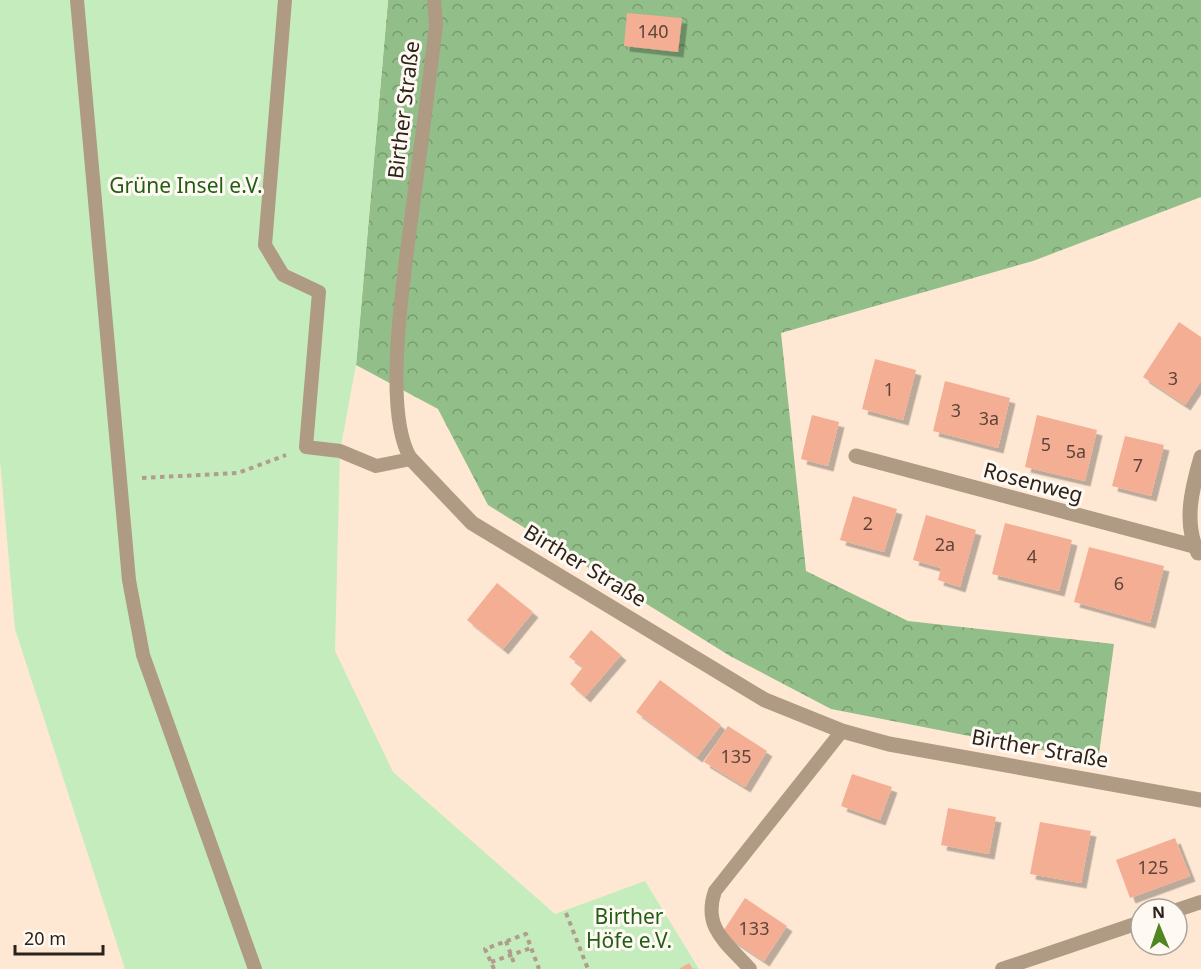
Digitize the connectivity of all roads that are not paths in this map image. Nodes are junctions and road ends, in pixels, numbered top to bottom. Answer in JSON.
{"nodes":[{"id":1,"x":77,"y":0,"type":"edge"},
{"id":2,"x":285,"y":0,"type":"edge"},
{"id":3,"x":434,"y":0,"type":"edge"},
{"id":4,"x":856,"y":456,"type":"dead end"},
{"id":5,"x":1201,"y":457,"type":"edge"},
{"id":6,"x":411,"y":459,"type":"junction"},
{"id":7,"x":1199,"y":551,"type":"edge"},
{"id":8,"x":842,"y":731,"type":"junction"},
{"id":9,"x":1201,"y":800,"type":"edge"},
{"id":10,"x":1129,"y":926,"type":"edge"},
{"id":11,"x":255,"y":969,"type":"edge"},
{"id":12,"x":750,"y":969,"type":"edge"},
{"id":13,"x":1002,"y":969,"type":"edge"}],
"edges":[{"from":1,"to":11,"type":"lane"},
{"from":2,"to":6,"type":"lane"},
{"from":3,"to":6,"type":"lane","name":"Birther Straße"},
{"from":4,"to":7,"type":"street","name":"Rosenweg"},
{"from":5,"to":7,"type":"street"},
{"from":6,"to":8,"type":"street","name":"Birther Straße"},
{"from":8,"to":9,"type":"street","name":"Birther Straße"},
{"from":8,"to":12,"type":"lane"},
{"from":10,"to":13,"type":"lane"}]}
